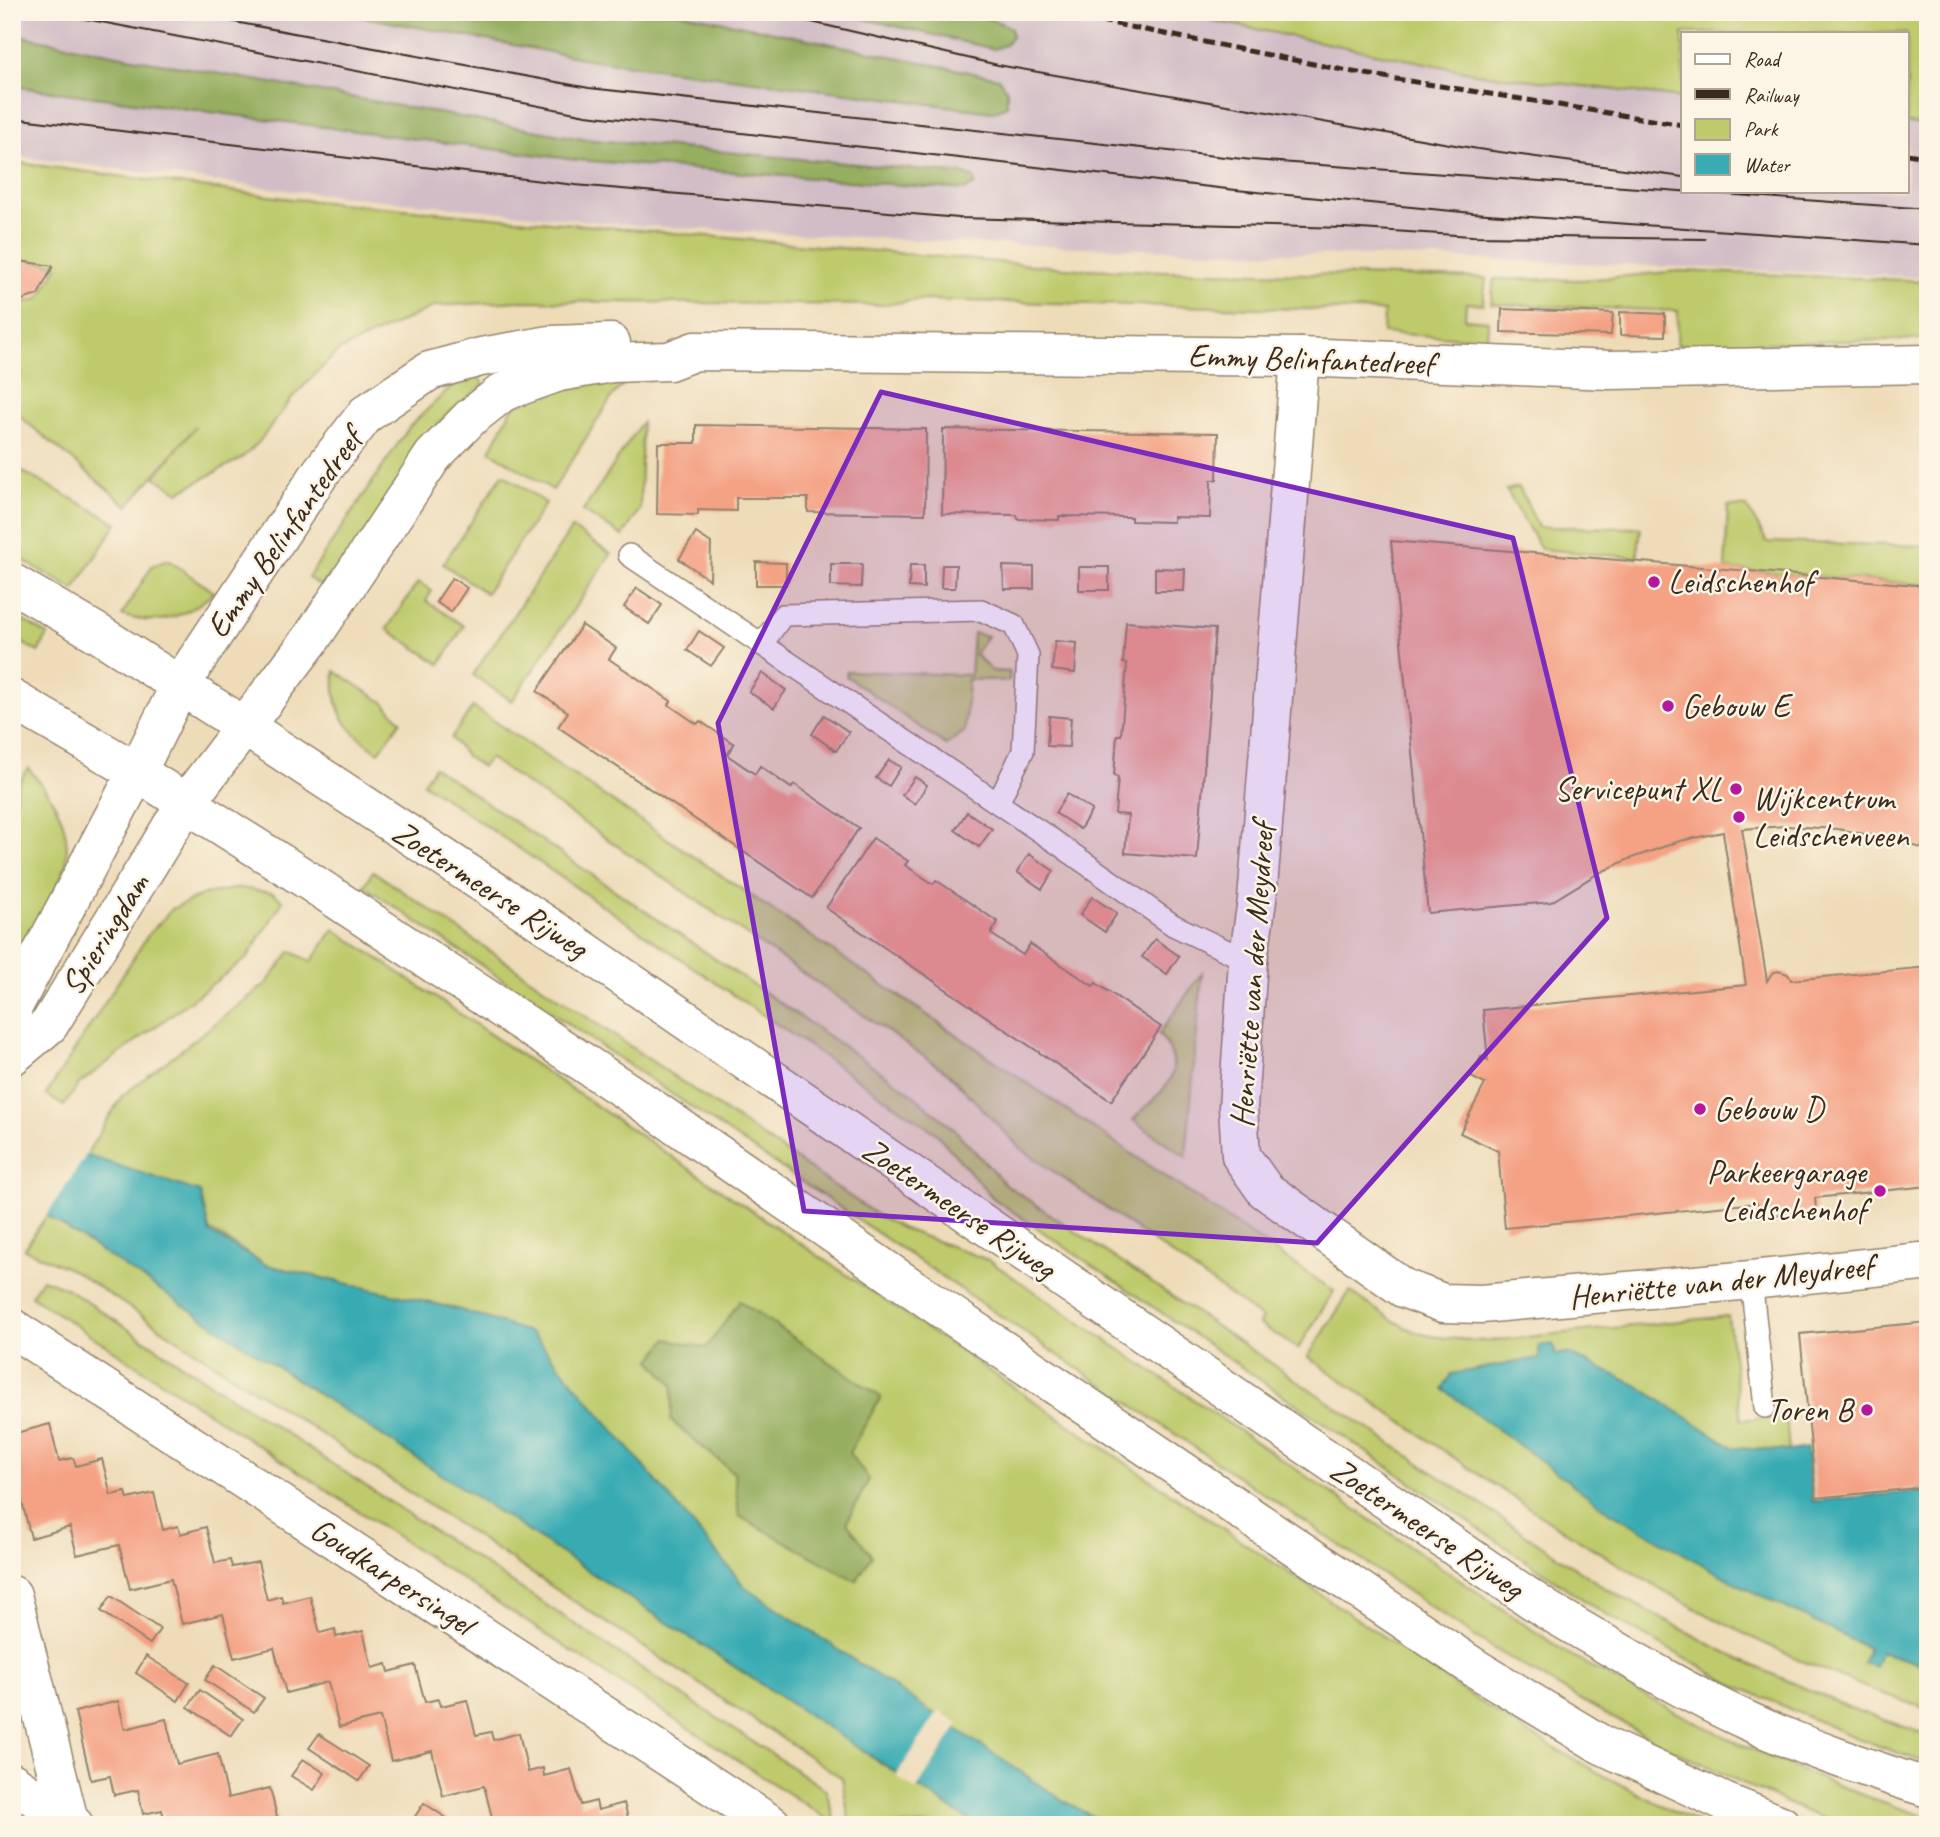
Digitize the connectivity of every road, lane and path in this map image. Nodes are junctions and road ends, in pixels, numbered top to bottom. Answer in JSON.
{"nodes":[{"id":1,"x":695,"y":351,"type":"junction"},
{"id":2,"x":1300,"y":357,"type":"junction"},
{"id":3,"x":1928,"y":364,"type":"edge"},
{"id":4,"x":629,"y":555,"type":"dead end"},
{"id":5,"x":12,"y":583,"type":"edge"},
{"id":6,"x":762,"y":645,"type":"junction"},
{"id":7,"x":180,"y":685,"type":"junction"},
{"id":8,"x":12,"y":699,"type":"edge"},
{"id":9,"x":244,"y":726,"type":"junction"},
{"id":10,"x":137,"y":772,"type":"junction"},
{"id":11,"x":186,"y":803,"type":"junction"},
{"id":12,"x":998,"y":803,"type":"junction"},
{"id":13,"x":1248,"y":961,"type":"junction"},
{"id":14,"x":12,"y":1013,"type":"edge"},
{"id":15,"x":12,"y":1056,"type":"edge"},
{"id":16,"x":1921,"y":1262,"type":"dead end"},
{"id":17,"x":1751,"y":1280,"type":"junction"},
{"id":18,"x":12,"y":1328,"type":"edge"},
{"id":19,"x":1765,"y":1407,"type":"dead end"},
{"id":20,"x":12,"y":1595,"type":"edge"},
{"id":21,"x":12,"y":1782,"type":"edge"},
{"id":22,"x":1928,"y":1788,"type":"edge"},
{"id":23,"x":71,"y":1823,"type":"edge"},
{"id":24,"x":772,"y":1825,"type":"edge"},
{"id":25,"x":1781,"y":1825,"type":"edge"}],
"edges":[{"from":1,"to":2,"type":"street","name":"Emmy Belinfantedreef"},
{"from":1,"to":7,"type":"street","name":"Emmy Belinfantedreef"},
{"from":1,"to":9,"type":"street","name":"Emmy Belinfantedreef"},
{"from":2,"to":3,"type":"street","name":"Emmy Belinfantedreef"},
{"from":2,"to":13,"type":"street","name":"Henriëtte van der Meydreef"},
{"from":4,"to":6,"type":"lane"},
{"from":5,"to":7,"type":"street","name":"Zoetermeerse Rijweg"},
{"from":6,"to":12,"type":"lane"},
{"from":6,"to":12,"type":"lane"},
{"from":7,"to":9,"type":"street","name":"Zoetermeerse Rijweg"},
{"from":7,"to":10,"type":"street","name":"Emmy Belinfantedreef"},
{"from":8,"to":10,"type":"street"},
{"from":9,"to":11,"type":"street","name":"Emmy Belinfantedreef"},
{"from":9,"to":22,"type":"street","name":"Zoetermeerse Rijweg"},
{"from":10,"to":11,"type":"street"},
{"from":10,"to":14,"type":"street","name":"Spieringdam"},
{"from":11,"to":15,"type":"street","name":"Spieringdam"},
{"from":11,"to":25,"type":"street"},
{"from":12,"to":13,"type":"lane"},
{"from":13,"to":17,"type":"street","name":"Henriëtte van der Meydreef"},
{"from":16,"to":17,"type":"street","name":"Henriëtte van der Meydreef"},
{"from":17,"to":19,"type":"lane"},
{"from":18,"to":24,"type":"street","name":"Goudkarpersingel"},
{"from":20,"to":23,"type":"street"},
{"from":21,"to":23,"type":"street"}]}
